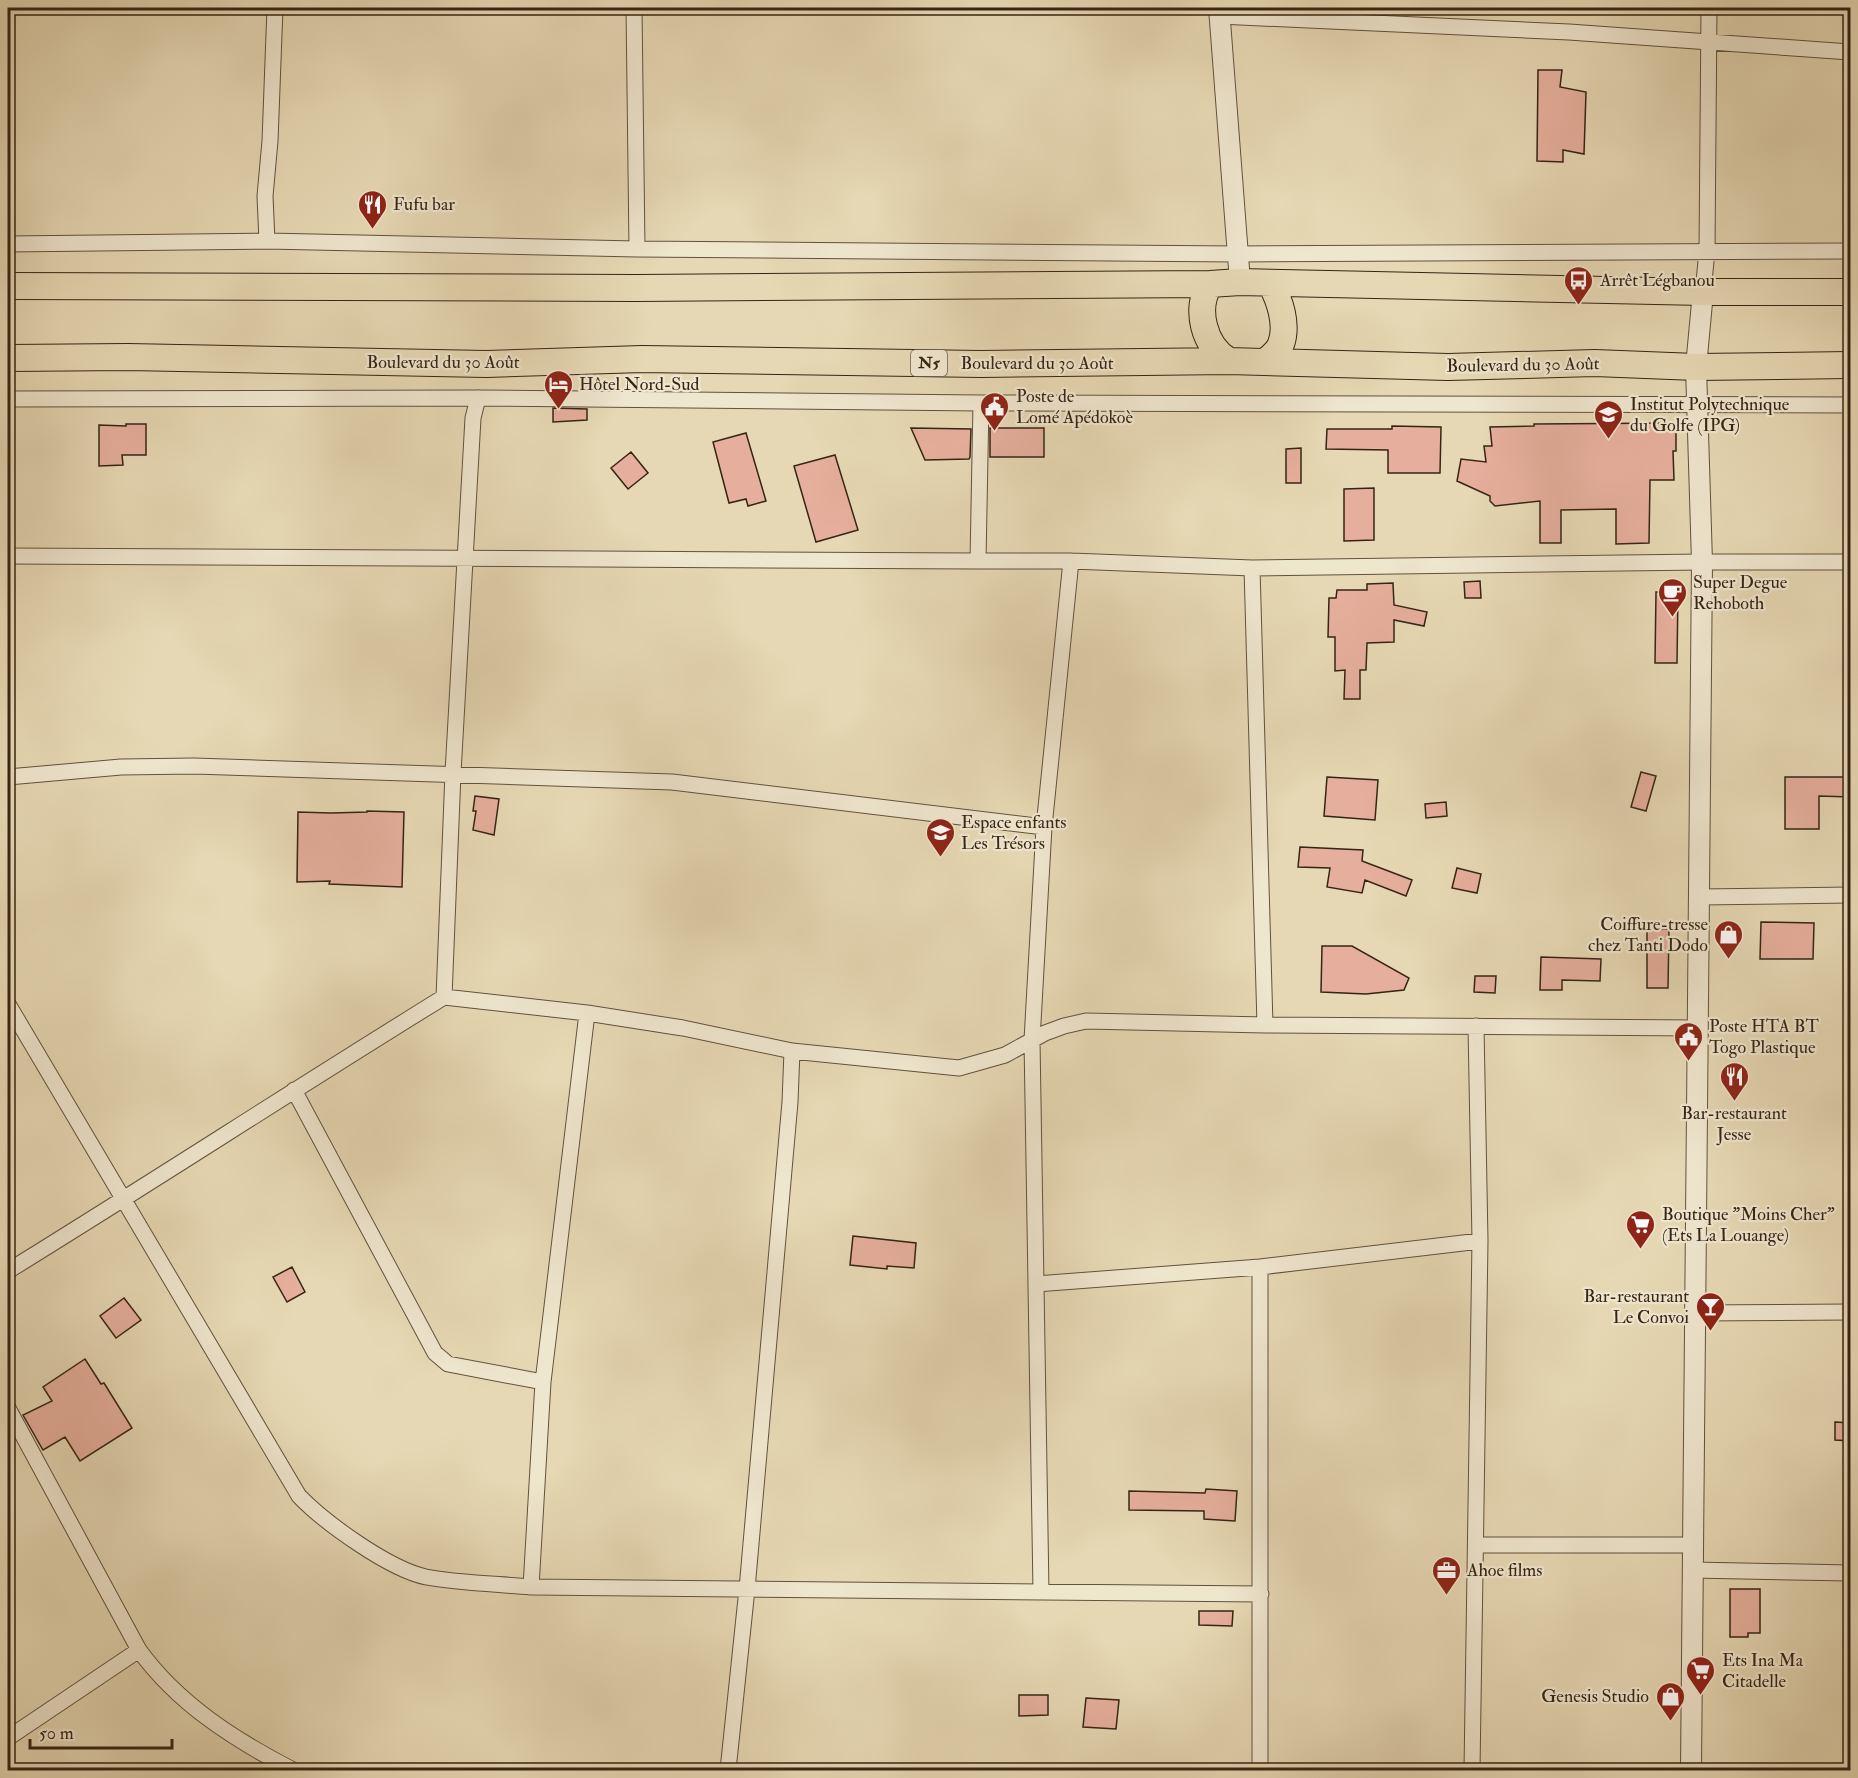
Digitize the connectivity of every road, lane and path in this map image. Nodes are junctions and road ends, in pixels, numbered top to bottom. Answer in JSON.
{"nodes":[{"id":1,"x":275,"y":8,"type":"edge"},
{"id":2,"x":634,"y":8,"type":"edge"},
{"id":3,"x":1709,"y":8,"type":"edge"},
{"id":4,"x":1219,"y":12,"type":"edge"},
{"id":5,"x":1709,"y":42,"type":"junction"},
{"id":6,"x":1851,"y":52,"type":"edge"},
{"id":7,"x":267,"y":241,"type":"junction"},
{"id":8,"x":8,"y":244,"type":"edge"},
{"id":9,"x":637,"y":249,"type":"junction"},
{"id":10,"x":1707,"y":251,"type":"junction"},
{"id":11,"x":1851,"y":251,"type":"edge"},
{"id":12,"x":1238,"y":254,"type":"junction"},
{"id":13,"x":1240,"y":282,"type":"junction"},
{"id":14,"x":1210,"y":284,"type":"junction"},
{"id":15,"x":1270,"y":284,"type":"junction"},
{"id":16,"x":8,"y":285,"type":"edge"},
{"id":17,"x":1703,"y":292,"type":"junction"},
{"id":18,"x":1851,"y":292,"type":"edge"},
{"id":19,"x":8,"y":358,"type":"edge"},
{"id":20,"x":1229,"y":361,"type":"junction"},
{"id":21,"x":1265,"y":362,"type":"junction"},
{"id":22,"x":1851,"y":365,"type":"edge"},
{"id":23,"x":1696,"y":367,"type":"junction"},
{"id":24,"x":478,"y":398,"type":"junction"},
{"id":25,"x":8,"y":399,"type":"edge"},
{"id":26,"x":981,"y":403,"type":"junction"},
{"id":27,"x":1697,"y":404,"type":"junction"},
{"id":28,"x":1851,"y":405,"type":"edge"},
{"id":29,"x":8,"y":556,"type":"edge"},
{"id":30,"x":465,"y":557,"type":"junction"},
{"id":31,"x":978,"y":561,"type":"junction"},
{"id":32,"x":1071,"y":561,"type":"junction"},
{"id":33,"x":1702,"y":562,"type":"junction"},
{"id":34,"x":1851,"y":562,"type":"edge"},
{"id":35,"x":1252,"y":568,"type":"junction"},
{"id":36,"x":453,"y":773,"type":"junction"},
{"id":37,"x":8,"y":777,"type":"edge"},
{"id":38,"x":1044,"y":826,"type":"junction"},
{"id":39,"x":1851,"y":895,"type":"edge"},
{"id":40,"x":1699,"y":897,"type":"junction"},
{"id":41,"x":444,"y":997,"type":"junction"},
{"id":42,"x":8,"y":1004,"type":"edge"},
{"id":43,"x":587,"y":1013,"type":"junction"},
{"id":44,"x":1265,"y":1025,"type":"junction"},
{"id":45,"x":1476,"y":1026,"type":"junction"},
{"id":46,"x":1698,"y":1028,"type":"junction"},
{"id":47,"x":1032,"y":1040,"type":"junction"},
{"id":48,"x":792,"y":1051,"type":"junction"},
{"id":49,"x":294,"y":1090,"type":"junction"},
{"id":50,"x":124,"y":1200,"type":"junction"},
{"id":51,"x":1480,"y":1241,"type":"junction"},
{"id":52,"x":1260,"y":1267,"type":"junction"},
{"id":53,"x":8,"y":1271,"type":"edge"},
{"id":54,"x":1036,"y":1284,"type":"junction"},
{"id":55,"x":1851,"y":1312,"type":"edge"},
{"id":56,"x":1695,"y":1313,"type":"junction"},
{"id":57,"x":543,"y":1382,"type":"junction"},
{"id":58,"x":8,"y":1408,"type":"edge"},
{"id":59,"x":1477,"y":1545,"type":"junction"},
{"id":60,"x":1693,"y":1545,"type":"junction"},
{"id":61,"x":1693,"y":1570,"type":"junction"},
{"id":62,"x":1851,"y":1573,"type":"edge"},
{"id":63,"x":531,"y":1587,"type":"junction"},
{"id":64,"x":747,"y":1589,"type":"junction"},
{"id":65,"x":1041,"y":1592,"type":"junction"},
{"id":66,"x":1261,"y":1594,"type":"junction"},
{"id":67,"x":139,"y":1650,"type":"junction"},
{"id":68,"x":8,"y":1738,"type":"edge"},
{"id":69,"x":293,"y":1770,"type":"edge"},
{"id":70,"x":728,"y":1770,"type":"edge"},
{"id":71,"x":1260,"y":1770,"type":"edge"},
{"id":72,"x":1472,"y":1770,"type":"edge"},
{"id":73,"x":1690,"y":1770,"type":"edge"}],
"edges":[{"from":1,"to":7,"type":"street"},
{"from":2,"to":9,"type":"street"},
{"from":3,"to":5,"type":"street"},
{"from":4,"to":5,"type":"street"},
{"from":4,"to":12,"type":"street"},
{"from":5,"to":6,"type":"street"},
{"from":5,"to":10,"type":"street"},
{"from":7,"to":8,"type":"street"},
{"from":7,"to":9,"type":"street"},
{"from":9,"to":12,"type":"street"},
{"from":10,"to":11,"type":"street"},
{"from":10,"to":12,"type":"street"},
{"from":10,"to":17,"type":"street"},
{"from":12,"to":13,"type":"street"},
{"from":13,"to":14,"type":"highway"},
{"from":13,"to":15,"type":"highway"},
{"from":14,"to":16,"type":"highway"},
{"from":14,"to":20,"type":"highway"},
{"from":15,"to":17,"type":"highway"},
{"from":15,"to":21,"type":"highway"},
{"from":17,"to":18,"type":"highway"},
{"from":17,"to":23,"type":"street"},
{"from":19,"to":20,"type":"highway","name":"Boulevard du 30 Août","number":"N5"},
{"from":20,"to":21,"type":"highway","name":"Boulevard du 30 Août","number":"N5"},
{"from":21,"to":23,"type":"highway","name":"Boulevard du 30 Août","number":"N5"},
{"from":22,"to":23,"type":"highway","name":"Boulevard du 30 Août","number":"N5"},
{"from":23,"to":27,"type":"street"},
{"from":24,"to":25,"type":"street"},
{"from":24,"to":26,"type":"street"},
{"from":24,"to":30,"type":"street"},
{"from":26,"to":27,"type":"street"},
{"from":26,"to":31,"type":"street"},
{"from":27,"to":28,"type":"street"},
{"from":27,"to":33,"type":"street"},
{"from":29,"to":30,"type":"street"},
{"from":30,"to":31,"type":"street"},
{"from":30,"to":36,"type":"street"},
{"from":31,"to":32,"type":"street"},
{"from":32,"to":35,"type":"street"},
{"from":32,"to":38,"type":"street"},
{"from":33,"to":34,"type":"street"},
{"from":33,"to":35,"type":"street"},
{"from":33,"to":40,"type":"street"},
{"from":35,"to":44,"type":"street"},
{"from":36,"to":37,"type":"street"},
{"from":36,"to":38,"type":"street"},
{"from":36,"to":41,"type":"street"},
{"from":38,"to":47,"type":"street"},
{"from":39,"to":40,"type":"street"},
{"from":40,"to":46,"type":"street"},
{"from":41,"to":43,"type":"street"},
{"from":41,"to":49,"type":"street"},
{"from":42,"to":50,"type":"street"},
{"from":43,"to":48,"type":"street"},
{"from":43,"to":57,"type":"street"},
{"from":44,"to":45,"type":"street"},
{"from":44,"to":47,"type":"street"},
{"from":45,"to":46,"type":"street"},
{"from":45,"to":51,"type":"street"},
{"from":46,"to":56,"type":"street"},
{"from":47,"to":48,"type":"street"},
{"from":47,"to":54,"type":"street"},
{"from":48,"to":64,"type":"street"},
{"from":49,"to":50,"type":"street"},
{"from":49,"to":57,"type":"street"},
{"from":50,"to":53,"type":"street"},
{"from":50,"to":63,"type":"street"},
{"from":51,"to":52,"type":"street"},
{"from":51,"to":59,"type":"street"},
{"from":52,"to":54,"type":"street"},
{"from":52,"to":66,"type":"street"},
{"from":54,"to":65,"type":"street"},
{"from":55,"to":56,"type":"street"},
{"from":56,"to":60,"type":"street"},
{"from":57,"to":63,"type":"street"},
{"from":58,"to":67,"type":"street"},
{"from":59,"to":60,"type":"street"},
{"from":59,"to":72,"type":"street"},
{"from":60,"to":61,"type":"street"},
{"from":61,"to":62,"type":"street"},
{"from":61,"to":73,"type":"street"},
{"from":63,"to":64,"type":"street"},
{"from":64,"to":65,"type":"street"},
{"from":64,"to":70,"type":"street"},
{"from":65,"to":66,"type":"street"},
{"from":66,"to":71,"type":"street"},
{"from":67,"to":68,"type":"street"},
{"from":67,"to":69,"type":"street"}]}
